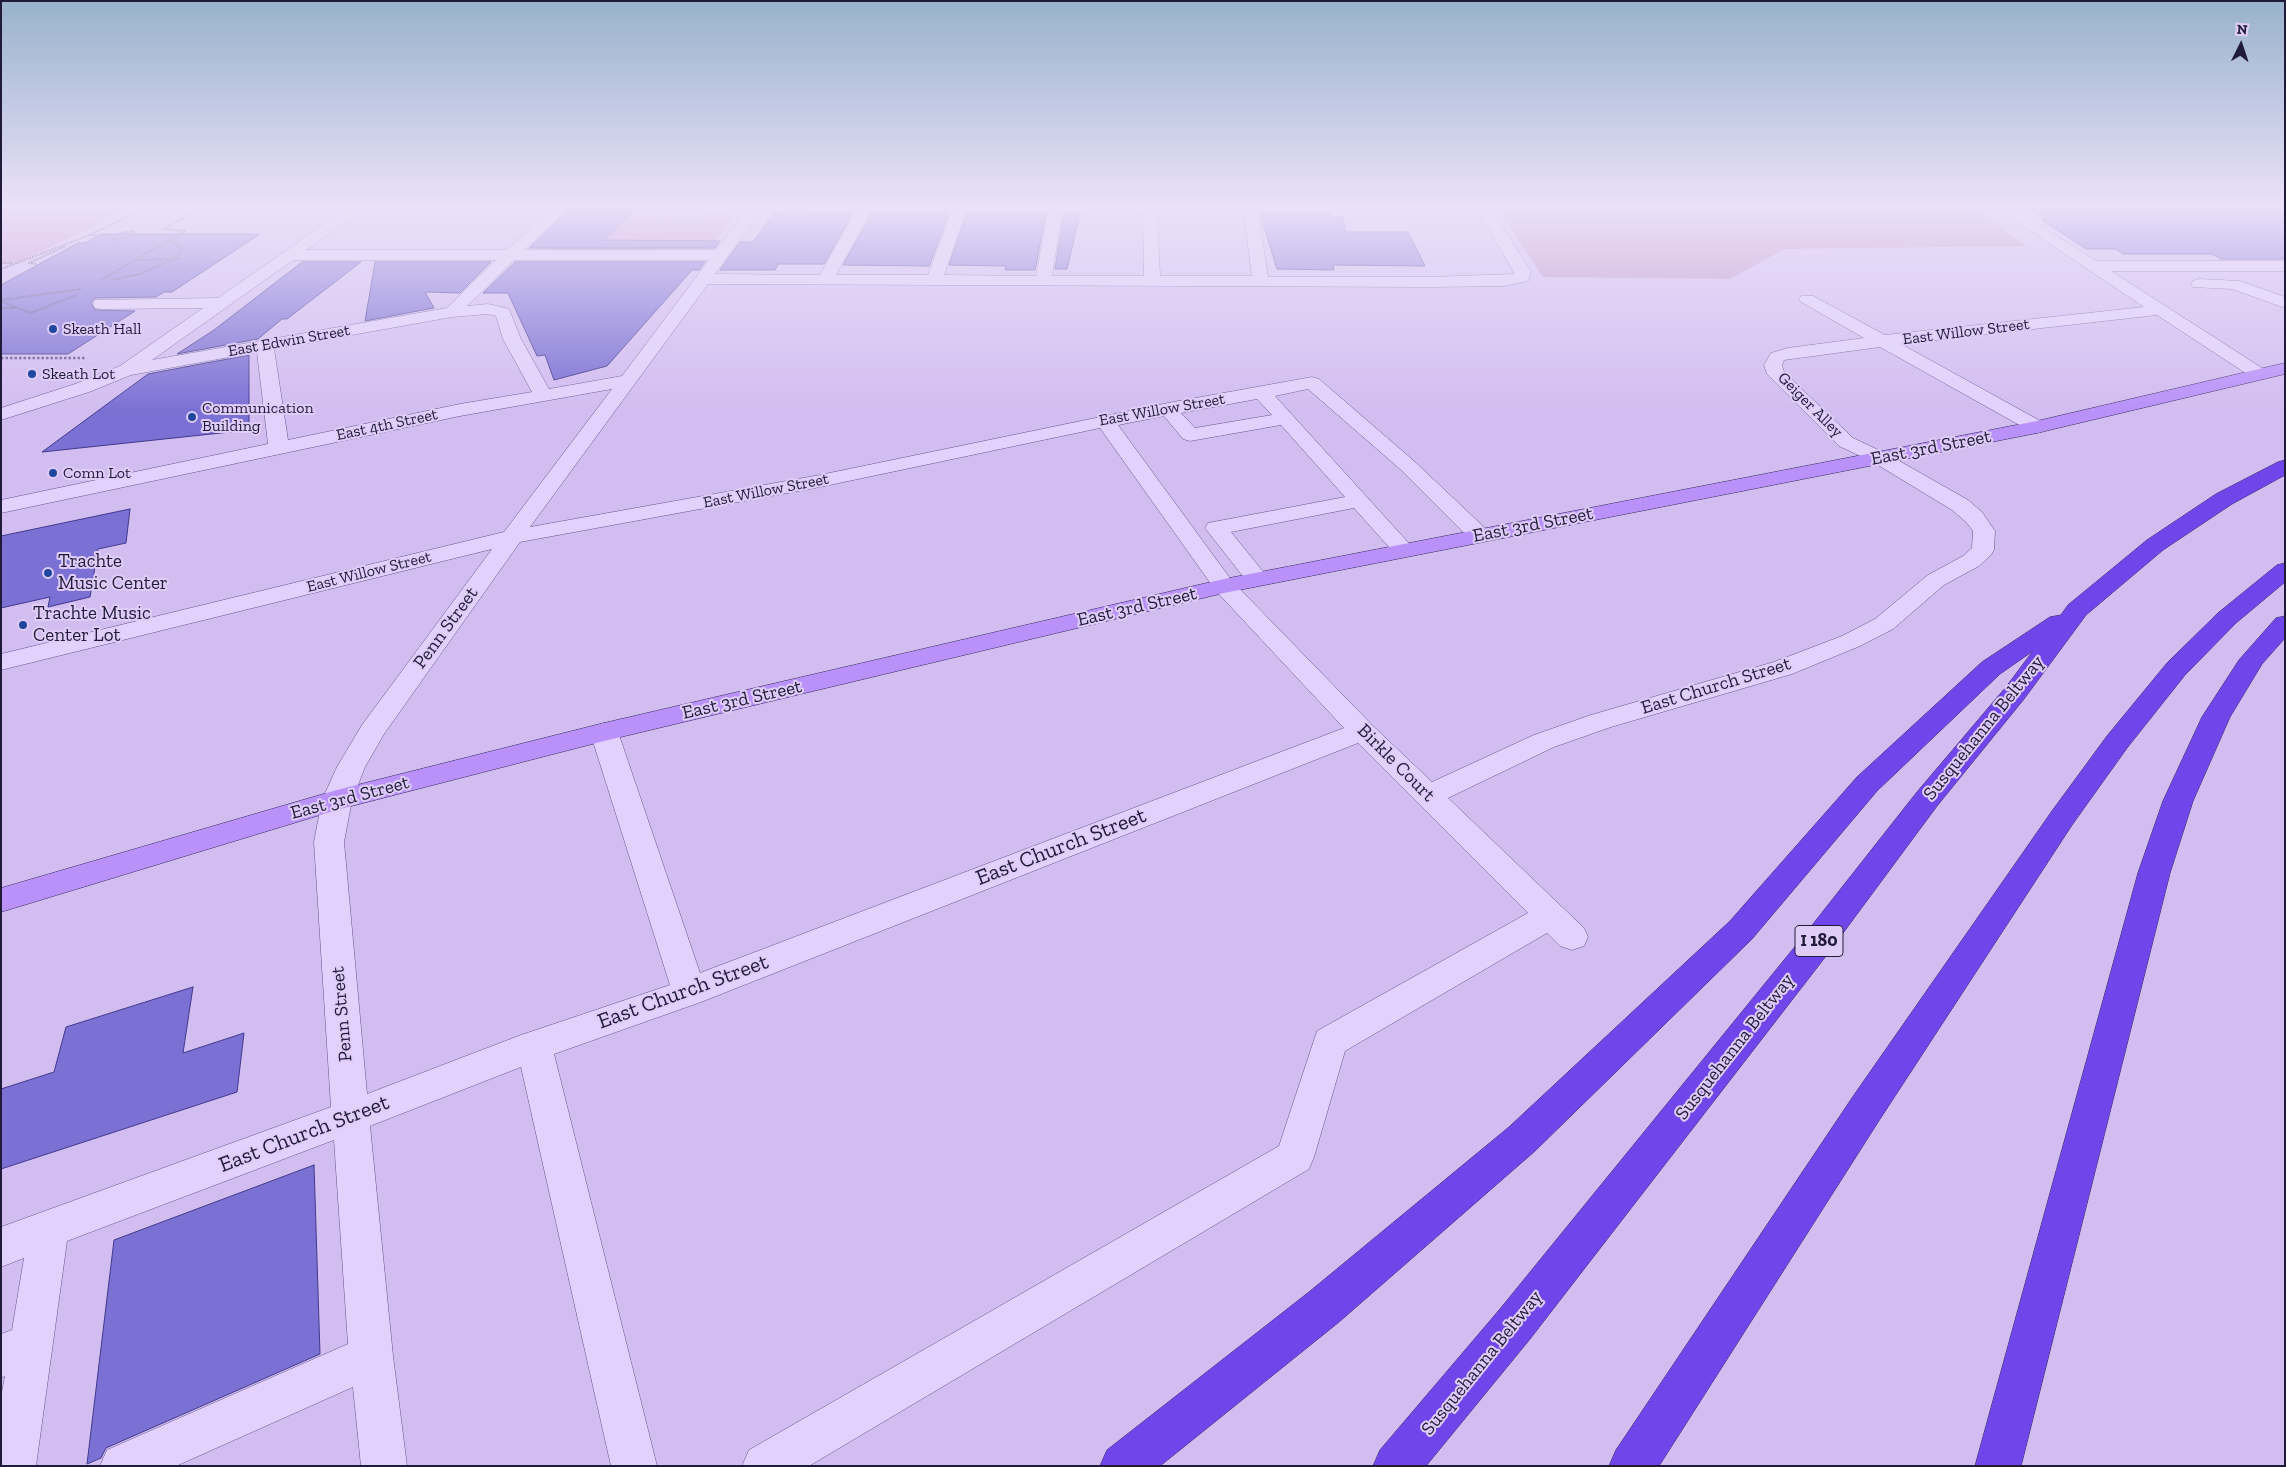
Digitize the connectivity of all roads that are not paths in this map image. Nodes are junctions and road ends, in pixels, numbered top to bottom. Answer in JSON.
{"nodes":[{"id":1,"x":261,"y":275,"type":"edge"},
{"id":2,"x":487,"y":275,"type":"edge"},
{"id":3,"x":706,"y":275,"type":"edge"},
{"id":4,"x":828,"y":275,"type":"edge"},
{"id":5,"x":936,"y":275,"type":"edge"},
{"id":6,"x":1044,"y":275,"type":"edge"},
{"id":7,"x":1152,"y":275,"type":"edge"},
{"id":8,"x":1260,"y":275,"type":"edge"},
{"id":9,"x":1523,"y":275,"type":"edge"},
{"id":10,"x":2107,"y":275,"type":"edge"},
{"id":11,"x":703,"y":279,"type":"junction"},
{"id":12,"x":825,"y":280,"type":"junction"},
{"id":13,"x":934,"y":280,"type":"junction"},
{"id":14,"x":1043,"y":280,"type":"junction"},
{"id":15,"x":1152,"y":280,"type":"junction"},
{"id":16,"x":1261,"y":281,"type":"junction"},
{"id":17,"x":2120,"y":284,"type":"junction"},
{"id":18,"x":2151,"y":284,"type":"dead end"},
{"id":19,"x":2188,"y":284,"type":"dead end"},
{"id":20,"x":1807,"y":299,"type":"dead end"},
{"id":21,"x":222,"y":303,"type":"junction"},
{"id":22,"x":2285,"y":303,"type":"edge"},
{"id":23,"x":100,"y":304,"type":"dead end"},
{"id":24,"x":2162,"y":310,"type":"junction"},
{"id":25,"x":452,"y":312,"type":"junction"},
{"id":26,"x":1884,"y":341,"type":"junction"},
{"id":27,"x":266,"y":346,"type":"junction"},
{"id":28,"x":1773,"y":362,"type":"joint"},
{"id":29,"x":2285,"y":368,"type":"edge"},
{"id":30,"x":126,"y":370,"type":"junction"},
{"id":31,"x":2259,"y":374,"type":"junction"},
{"id":32,"x":628,"y":381,"type":"junction"},
{"id":33,"x":1261,"y":392,"type":"junction"},
{"id":34,"x":543,"y":394,"type":"junction"},
{"id":35,"x":1168,"y":409,"type":"junction"},
{"id":36,"x":1,"y":414,"type":"edge"},
{"id":37,"x":1284,"y":419,"type":"junction"},
{"id":38,"x":1105,"y":421,"type":"junction"},
{"id":39,"x":2037,"y":427,"type":"junction"},
{"id":40,"x":279,"y":448,"type":"junction"},
{"id":41,"x":1880,"y":458,"type":"junction"},
{"id":42,"x":2285,"y":466,"type":"edge"},
{"id":43,"x":1359,"y":500,"type":"junction"},
{"id":44,"x":1,"y":507,"type":"edge"},
{"id":45,"x":1480,"y":536,"type":"junction"},
{"id":46,"x":512,"y":537,"type":"junction"},
{"id":47,"x":1985,"y":545,"type":"joint"},
{"id":48,"x":1404,"y":550,"type":"junction"},
{"id":49,"x":2285,"y":570,"type":"edge"},
{"id":50,"x":1257,"y":580,"type":"junction"},
{"id":51,"x":1224,"y":586,"type":"junction"},
{"id":52,"x":2077,"y":610,"type":"junction"},
{"id":53,"x":2285,"y":623,"type":"edge"},
{"id":54,"x":1,"y":662,"type":"edge"},
{"id":55,"x":1362,"y":730,"type":"junction"},
{"id":56,"x":604,"y":732,"type":"junction"},
{"id":57,"x":1428,"y":796,"type":"junction"},
{"id":58,"x":337,"y":800,"type":"junction"},
{"id":59,"x":2,"y":901,"type":"edge"},
{"id":60,"x":689,"y":992,"type":"junction"},
{"id":61,"x":534,"y":1046,"type":"junction"},
{"id":62,"x":350,"y":1118,"type":"junction"},
{"id":63,"x":49,"y":1230,"type":"junction"},
{"id":64,"x":1,"y":1247,"type":"edge"},
{"id":65,"x":16,"y":1350,"type":"edge"},
{"id":66,"x":371,"y":1356,"type":"junction"},
{"id":67,"x":381,"y":1465,"type":"edge"},
{"id":68,"x":13,"y":1466,"type":"edge"},
{"id":69,"x":123,"y":1466,"type":"edge"},
{"id":70,"x":634,"y":1466,"type":"edge"},
{"id":71,"x":765,"y":1466,"type":"edge"},
{"id":72,"x":1123,"y":1466,"type":"edge"},
{"id":73,"x":1396,"y":1466,"type":"edge"},
{"id":74,"x":1632,"y":1466,"type":"edge"},
{"id":75,"x":1998,"y":1466,"type":"edge"}],
"edges":[{"from":1,"to":21,"type":"street"},
{"from":2,"to":25,"type":"street"},
{"from":3,"to":11,"type":"street","name":"Penn Street"},
{"from":4,"to":12,"type":"street"},
{"from":5,"to":13,"type":"street"},
{"from":6,"to":14,"type":"street"},
{"from":7,"to":15,"type":"street"},
{"from":8,"to":16,"type":"street"},
{"from":9,"to":16,"type":"street"},
{"from":10,"to":17,"type":"street"},
{"from":11,"to":12,"type":"street"},
{"from":11,"to":32,"type":"street","name":"Penn Street"},
{"from":12,"to":13,"type":"street"},
{"from":13,"to":14,"type":"street"},
{"from":14,"to":15,"type":"street"},
{"from":15,"to":16,"type":"street"},
{"from":17,"to":18,"type":"street"},
{"from":17,"to":24,"type":"street"},
{"from":19,"to":22,"type":"street"},
{"from":20,"to":26,"type":"street"},
{"from":21,"to":23,"type":"street"},
{"from":21,"to":30,"type":"street"},
{"from":24,"to":26,"type":"street","name":"East Willow Street"},
{"from":24,"to":31,"type":"street"},
{"from":25,"to":27,"type":"street","name":"East Edwin Street"},
{"from":25,"to":34,"type":"street","name":"East Edwin Street"},
{"from":26,"to":28,"type":"street","name":"East Willow Street"},
{"from":26,"to":39,"type":"street"},
{"from":27,"to":30,"type":"street","name":"East Edwin Street"},
{"from":27,"to":40,"type":"street"},
{"from":28,"to":41,"type":"street","name":"Geiger Alley"},
{"from":29,"to":31,"type":"main road","name":"East 3rd Street"},
{"from":30,"to":36,"type":"street"},
{"from":31,"to":39,"type":"main road","name":"East 3rd Street"},
{"from":32,"to":34,"type":"street","name":"East 4th Street"},
{"from":32,"to":46,"type":"street","name":"Penn Street"},
{"from":33,"to":35,"type":"street","name":"East Willow Street"},
{"from":33,"to":37,"type":"street"},
{"from":33,"to":45,"type":"street","name":"East Willow Street"},
{"from":34,"to":40,"type":"street","name":"East 4th Street"},
{"from":35,"to":37,"type":"street"},
{"from":35,"to":38,"type":"street","name":"East Willow Street"},
{"from":37,"to":43,"type":"street"},
{"from":38,"to":46,"type":"street","name":"East Willow Street"},
{"from":38,"to":51,"type":"street","name":"Birkle Court"},
{"from":39,"to":41,"type":"main road","name":"East 3rd Street"},
{"from":40,"to":44,"type":"street","name":"East 4th Street"},
{"from":41,"to":45,"type":"main road","name":"East 3rd Street"},
{"from":41,"to":47,"type":"street","name":"Geiger Alley"},
{"from":42,"to":52,"type":"highway","name":"Susquehanna Beltway","number":"I 180"},
{"from":43,"to":48,"type":"street"},
{"from":43,"to":50,"type":"street"},
{"from":45,"to":48,"type":"main road","name":"East 3rd Street"},
{"from":46,"to":54,"type":"street","name":"East Willow Street"},
{"from":46,"to":58,"type":"street","name":"Penn Street"},
{"from":47,"to":57,"type":"street","name":"East Church Street"},
{"from":48,"to":50,"type":"main road","name":"East 3rd Street"},
{"from":49,"to":74,"type":"highway"},
{"from":50,"to":51,"type":"main road","name":"East 3rd Street"},
{"from":51,"to":55,"type":"street","name":"Birkle Court"},
{"from":51,"to":56,"type":"main road","name":"East 3rd Street"},
{"from":52,"to":72,"type":"highway"},
{"from":52,"to":73,"type":"highway","name":"Susquehanna Beltway","number":"I 180"},
{"from":53,"to":75,"type":"highway"},
{"from":55,"to":57,"type":"street","name":"Birkle Court"},
{"from":55,"to":60,"type":"street","name":"East Church Street"},
{"from":56,"to":58,"type":"main road","name":"East 3rd Street"},
{"from":56,"to":60,"type":"street"},
{"from":57,"to":71,"type":"street","name":"Birkle Court"},
{"from":58,"to":59,"type":"main road","name":"East 3rd Street"},
{"from":58,"to":62,"type":"street","name":"Penn Street"},
{"from":60,"to":61,"type":"street","name":"East Church Street"},
{"from":61,"to":62,"type":"street","name":"East Church Street"},
{"from":61,"to":70,"type":"street"},
{"from":62,"to":63,"type":"street","name":"East Church Street"},
{"from":62,"to":66,"type":"street","name":"Penn Street"},
{"from":63,"to":64,"type":"street","name":"East Church Street"},
{"from":63,"to":65,"type":"street"},
{"from":65,"to":68,"type":"street"},
{"from":66,"to":67,"type":"street","name":"Penn Street"},
{"from":66,"to":69,"type":"street"}]}
